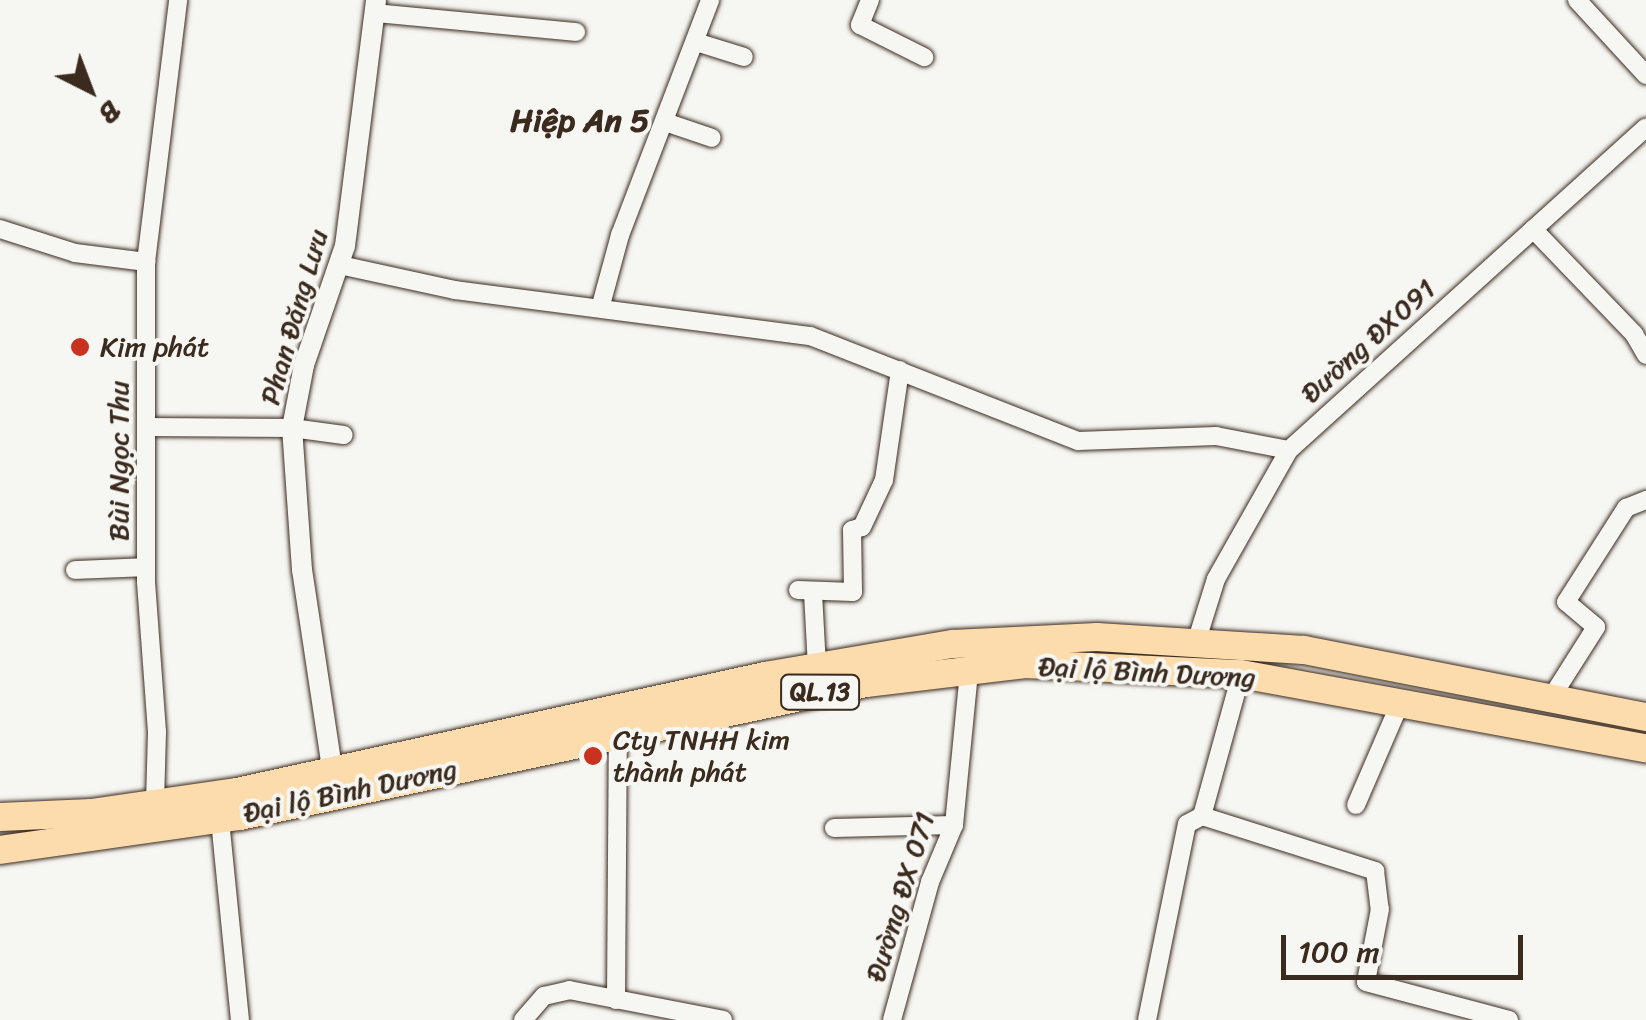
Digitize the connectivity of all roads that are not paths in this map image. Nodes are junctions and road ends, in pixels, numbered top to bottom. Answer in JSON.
{"nodes":[{"id":1,"x":178,"y":0,"type":"edge"},
{"id":2,"x":710,"y":0,"type":"edge"},
{"id":3,"x":870,"y":0,"type":"edge"},
{"id":4,"x":1577,"y":0,"type":"edge"},
{"id":5,"x":375,"y":6,"type":"edge"},
{"id":6,"x":576,"y":32,"type":"dead end"},
{"id":7,"x":696,"y":42,"type":"junction"},
{"id":8,"x":744,"y":57,"type":"dead end"},
{"id":9,"x":924,"y":57,"type":"dead end"},
{"id":10,"x":1646,"y":75,"type":"edge"},
{"id":11,"x":668,"y":123,"type":"junction"},
{"id":12,"x":1646,"y":127,"type":"edge"},
{"id":13,"x":712,"y":138,"type":"dead end"},
{"id":14,"x":0,"y":229,"type":"edge"},
{"id":15,"x":1533,"y":229,"type":"junction"},
{"id":16,"x":146,"y":262,"type":"junction"},
{"id":17,"x":340,"y":265,"type":"junction"},
{"id":18,"x":602,"y":305,"type":"junction"},
{"id":19,"x":1646,"y":355,"type":"edge"},
{"id":20,"x":900,"y":370,"type":"junction"},
{"id":21,"x":146,"y":427,"type":"junction"},
{"id":22,"x":292,"y":428,"type":"junction"},
{"id":23,"x":344,"y":435,"type":"dead end"},
{"id":24,"x":1289,"y":450,"type":"junction"},
{"id":25,"x":1646,"y":500,"type":"edge"},
{"id":26,"x":146,"y":567,"type":"junction"},
{"id":27,"x":75,"y":570,"type":"dead end"},
{"id":28,"x":1196,"y":646,"type":"junction"},
{"id":29,"x":817,"y":667,"type":"junction"},
{"id":30,"x":969,"y":671,"type":"junction"},
{"id":31,"x":1241,"y":674,"type":"junction"},
{"id":32,"x":1552,"y":698,"type":"junction"},
{"id":33,"x":1401,"y":701,"type":"junction"},
{"id":34,"x":1646,"y":716,"type":"edge"},
{"id":35,"x":618,"y":732,"type":"junction"},
{"id":36,"x":1646,"y":748,"type":"edge"},
{"id":37,"x":332,"y":768,"type":"junction"},
{"id":38,"x":154,"y":803,"type":"junction"},
{"id":39,"x":1356,"y":806,"type":"dead end"},
{"id":40,"x":1202,"y":816,"type":"junction"},
{"id":41,"x":0,"y":817,"type":"edge"},
{"id":42,"x":220,"y":820,"type":"junction"},
{"id":43,"x":954,"y":825,"type":"junction"},
{"id":44,"x":834,"y":828,"type":"dead end"},
{"id":45,"x":0,"y":850,"type":"edge"},
{"id":46,"x":616,"y":1000,"type":"junction"},
{"id":47,"x":240,"y":1020,"type":"edge"},
{"id":48,"x":522,"y":1020,"type":"edge"},
{"id":49,"x":723,"y":1020,"type":"edge"},
{"id":50,"x":892,"y":1020,"type":"edge"},
{"id":51,"x":1147,"y":1020,"type":"edge"},
{"id":52,"x":1510,"y":1020,"type":"edge"}],
"edges":[{"from":1,"to":16,"type":"street","name":"Bùi Ngọc Thu"},
{"from":2,"to":7,"type":"street"},
{"from":3,"to":9,"type":"street"},
{"from":4,"to":10,"type":"street"},
{"from":5,"to":6,"type":"street"},
{"from":5,"to":17,"type":"street","name":"Phan Đăng Lưu"},
{"from":7,"to":8,"type":"street"},
{"from":7,"to":11,"type":"street"},
{"from":11,"to":13,"type":"street"},
{"from":11,"to":18,"type":"street"},
{"from":12,"to":15,"type":"street","name":"Đường ĐX091"},
{"from":14,"to":16,"type":"street"},
{"from":15,"to":19,"type":"street"},
{"from":15,"to":24,"type":"street","name":"Đường ĐX091"},
{"from":16,"to":21,"type":"street","name":"Bùi Ngọc Thu"},
{"from":17,"to":18,"type":"street"},
{"from":17,"to":22,"type":"street","name":"Phan Đăng Lưu"},
{"from":18,"to":20,"type":"street"},
{"from":20,"to":24,"type":"street"},
{"from":20,"to":29,"type":"street"},
{"from":21,"to":22,"type":"street"},
{"from":21,"to":26,"type":"street","name":"Bùi Ngọc Thu"},
{"from":22,"to":23,"type":"street"},
{"from":22,"to":37,"type":"street","name":"Phan Đăng Lưu"},
{"from":24,"to":28,"type":"street","name":"Đường ĐX091"},
{"from":25,"to":32,"type":"street"},
{"from":26,"to":27,"type":"street"},
{"from":26,"to":38,"type":"street","name":"Bùi Ngọc Thu"},
{"from":28,"to":29,"type":"highway","name":"Đại lộ Bình Dương","number":"QL.13"},
{"from":28,"to":32,"type":"highway","name":"Đại lộ Bình Dương","number":"QL.13"},
{"from":29,"to":37,"type":"highway","name":"Đại lộ Bình Dương","number":"QL.13"},
{"from":30,"to":31,"type":"highway","name":"Đại lộ Bình Dương","number":"QL.13"},
{"from":30,"to":35,"type":"highway","name":"Đại lộ Bình Dương","number":"QL.13"},
{"from":30,"to":43,"type":"street","name":"Đường ĐX 071"},
{"from":31,"to":33,"type":"highway","name":"Đại lộ Bình Dương","number":"QL.13"},
{"from":31,"to":40,"type":"street"},
{"from":32,"to":34,"type":"highway","name":"Đại lộ Bình Dương","number":"QL.13"},
{"from":33,"to":36,"type":"highway","name":"Đại lộ Bình Dương","number":"QL.13"},
{"from":33,"to":39,"type":"street"},
{"from":35,"to":42,"type":"highway","name":"Đại lộ Bình Dương","number":"QL.13"},
{"from":35,"to":46,"type":"street"},
{"from":37,"to":38,"type":"highway","name":"Đại lộ Bình Dương","number":"QL.13"},
{"from":38,"to":41,"type":"highway","name":"Đại lộ Bình Dương","number":"QL.13"},
{"from":40,"to":51,"type":"street"},
{"from":40,"to":52,"type":"street"},
{"from":42,"to":45,"type":"highway","name":"Đại lộ Bình Dương","number":"QL.13"},
{"from":42,"to":47,"type":"street"},
{"from":43,"to":44,"type":"street"},
{"from":43,"to":50,"type":"street","name":"Đường ĐX 071"},
{"from":46,"to":48,"type":"street"},
{"from":46,"to":49,"type":"street"}]}
